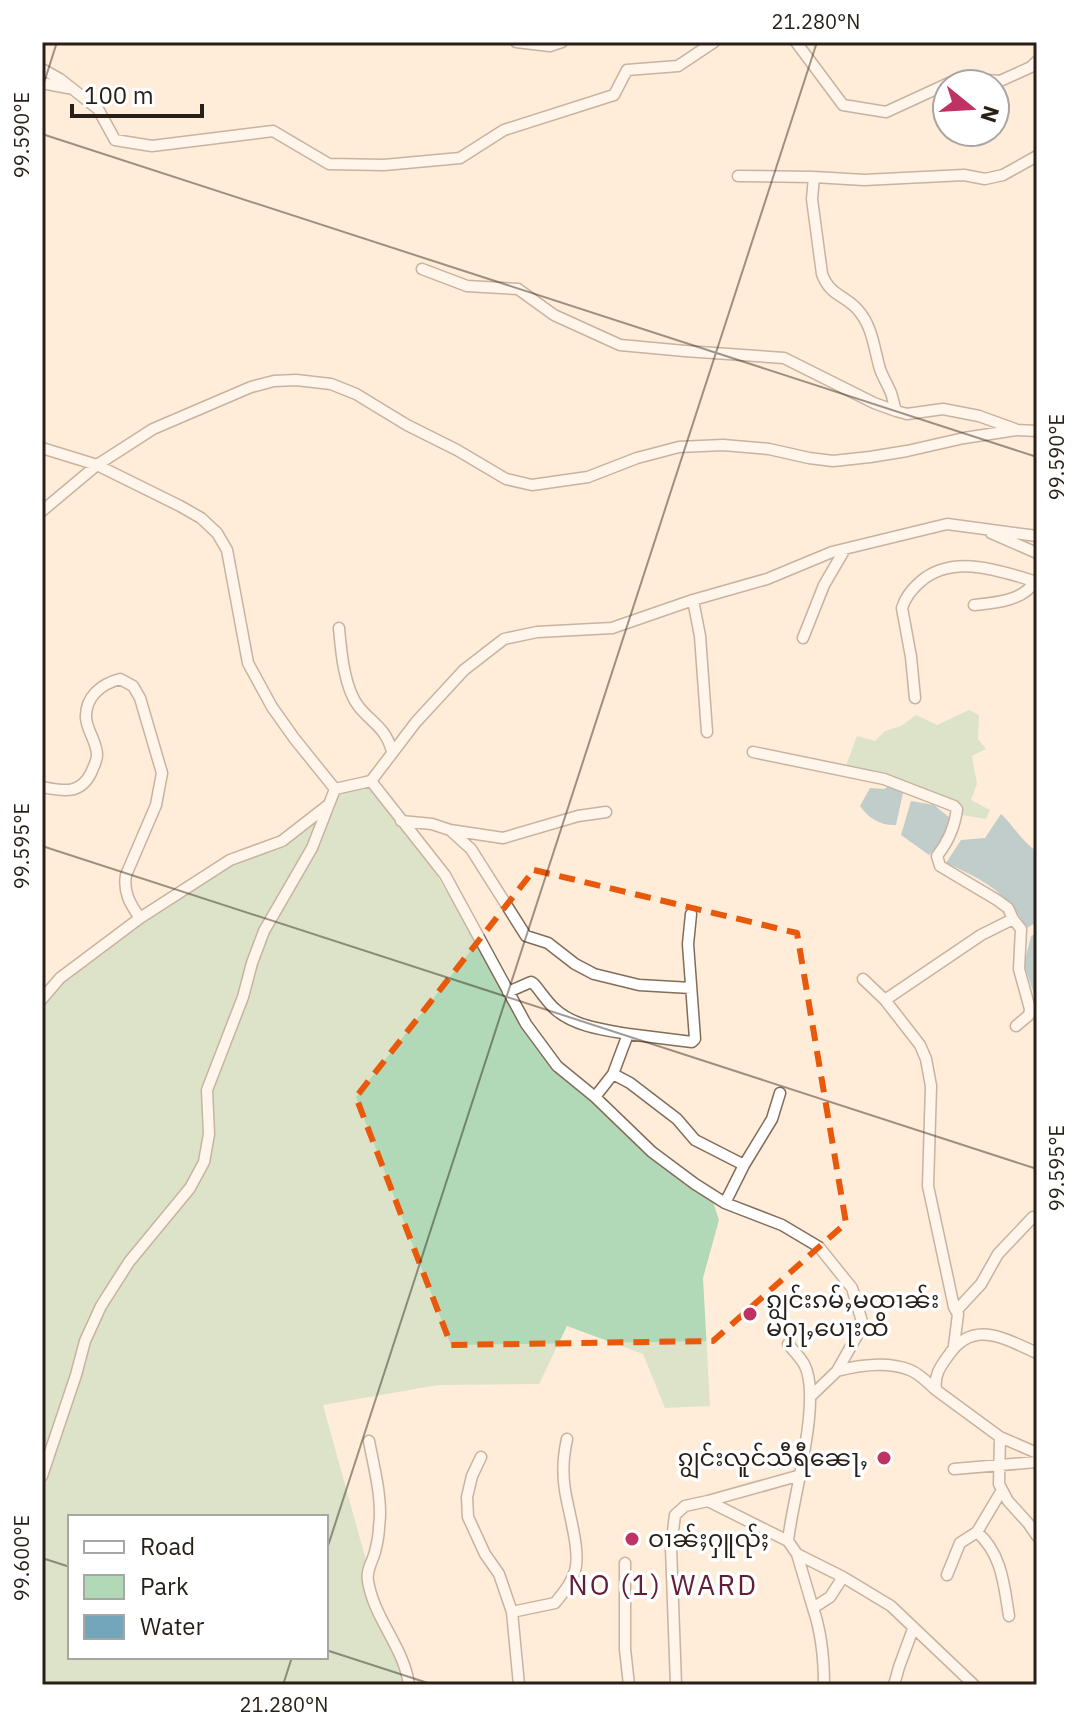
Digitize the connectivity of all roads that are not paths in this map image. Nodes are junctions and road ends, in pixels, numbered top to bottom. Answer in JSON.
{"nodes":[{"id":1,"x":516,"y":42,"type":"edge"},
{"id":2,"x":562,"y":42,"type":"edge"},
{"id":3,"x":714,"y":42,"type":"edge"},
{"id":4,"x":796,"y":42,"type":"edge"},
{"id":5,"x":1037,"y":61,"type":"edge"},
{"id":6,"x":42,"y":69,"type":"edge"},
{"id":7,"x":42,"y":83,"type":"edge"},
{"id":8,"x":71,"y":88,"type":"junction"},
{"id":9,"x":1037,"y":156,"type":"edge"},
{"id":10,"x":738,"y":176,"type":"dead end"},
{"id":11,"x":814,"y":177,"type":"junction"},
{"id":12,"x":422,"y":269,"type":"dead end"},
{"id":13,"x":896,"y":411,"type":"junction"},
{"id":14,"x":1016,"y":430,"type":"junction"},
{"id":15,"x":1037,"y":431,"type":"edge"},
{"id":16,"x":42,"y":448,"type":"edge"},
{"id":17,"x":97,"y":465,"type":"junction"},
{"id":18,"x":42,"y":511,"type":"edge"},
{"id":19,"x":979,"y":528,"type":"junction"},
{"id":20,"x":1037,"y":536,"type":"edge"},
{"id":21,"x":845,"y":549,"type":"junction"},
{"id":22,"x":1037,"y":553,"type":"edge"},
{"id":23,"x":1036,"y":582,"type":"edge"},
{"id":24,"x":693,"y":600,"type":"junction"},
{"id":25,"x":974,"y":605,"type":"dead end"},
{"id":26,"x":339,"y":628,"type":"dead end"},
{"id":27,"x":803,"y":638,"type":"dead end"},
{"id":28,"x":915,"y":698,"type":"dead end"},
{"id":29,"x":707,"y":732,"type":"dead end"},
{"id":30,"x":392,"y":751,"type":"junction"},
{"id":31,"x":753,"y":752,"type":"dead end"},
{"id":32,"x":371,"y":781,"type":"junction"},
{"id":33,"x":42,"y":787,"type":"edge"},
{"id":34,"x":335,"y":789,"type":"junction"},
{"id":35,"x":329,"y":805,"type":"junction"},
{"id":36,"x":606,"y":812,"type":"dead end"},
{"id":37,"x":401,"y":821,"type":"junction"},
{"id":38,"x":450,"y":830,"type":"junction"},
{"id":39,"x":691,"y":914,"type":"dead end"},
{"id":40,"x":140,"y":918,"type":"junction"},
{"id":41,"x":1013,"y":919,"type":"junction"},
{"id":42,"x":863,"y":979,"type":"dead end"},
{"id":43,"x":691,"y":988,"type":"junction"},
{"id":44,"x":508,"y":992,"type":"junction"},
{"id":45,"x":42,"y":999,"type":"edge"},
{"id":46,"x":885,"y":1000,"type":"junction"},
{"id":47,"x":1033,"y":1013,"type":"edge"},
{"id":48,"x":1016,"y":1026,"type":"dead end"},
{"id":49,"x":628,"y":1034,"type":"junction"},
{"id":50,"x":613,"y":1074,"type":"junction"},
{"id":51,"x":780,"y":1093,"type":"dead end"},
{"id":52,"x":595,"y":1097,"type":"junction"},
{"id":53,"x":744,"y":1165,"type":"junction"},
{"id":54,"x":725,"y":1203,"type":"junction"},
{"id":55,"x":1033,"y":1217,"type":"dead end"},
{"id":56,"x":956,"y":1311,"type":"junction"},
{"id":57,"x":788,"y":1344,"type":"dead end"},
{"id":58,"x":954,"y":1346,"type":"junction"},
{"id":59,"x":1037,"y":1353,"type":"edge"},
{"id":60,"x":837,"y":1371,"type":"junction"},
{"id":61,"x":936,"y":1390,"type":"junction"},
{"id":62,"x":811,"y":1396,"type":"junction"},
{"id":63,"x":1000,"y":1437,"type":"junction"},
{"id":64,"x":567,"y":1439,"type":"dead end"},
{"id":65,"x":369,"y":1441,"type":"dead end"},
{"id":66,"x":1037,"y":1453,"type":"edge"},
{"id":67,"x":481,"y":1457,"type":"dead end"},
{"id":68,"x":1037,"y":1462,"type":"edge"},
{"id":69,"x":1000,"y":1465,"type":"junction"},
{"id":70,"x":954,"y":1469,"type":"dead end"},
{"id":71,"x":801,"y":1475,"type":"junction"},
{"id":72,"x":42,"y":1476,"type":"edge"},
{"id":73,"x":1002,"y":1490,"type":"junction"},
{"id":74,"x":708,"y":1501,"type":"junction"},
{"id":75,"x":977,"y":1532,"type":"junction"},
{"id":76,"x":1037,"y":1536,"type":"edge"},
{"id":77,"x":788,"y":1541,"type":"junction"},
{"id":78,"x":797,"y":1554,"type":"junction"},
{"id":79,"x":625,"y":1563,"type":"dead end"},
{"id":80,"x":947,"y":1575,"type":"dead end"},
{"id":81,"x":843,"y":1577,"type":"junction"},
{"id":82,"x":813,"y":1608,"type":"junction"},
{"id":83,"x":512,"y":1612,"type":"junction"},
{"id":84,"x":1009,"y":1616,"type":"dead end"},
{"id":85,"x":913,"y":1629,"type":"junction"},
{"id":86,"x":409,"y":1685,"type":"edge"},
{"id":87,"x":519,"y":1685,"type":"edge"},
{"id":88,"x":629,"y":1685,"type":"edge"},
{"id":89,"x":676,"y":1685,"type":"edge"},
{"id":90,"x":824,"y":1685,"type":"edge"},
{"id":91,"x":894,"y":1685,"type":"edge"},
{"id":92,"x":974,"y":1685,"type":"edge"}],
"edges":[{"from":1,"to":2,"type":"street"},
{"from":3,"to":8,"type":"street"},
{"from":4,"to":5,"type":"street"},
{"from":6,"to":8,"type":"street"},
{"from":7,"to":8,"type":"street"},
{"from":9,"to":11,"type":"street"},
{"from":10,"to":11,"type":"street"},
{"from":11,"to":13,"type":"street"},
{"from":12,"to":13,"type":"street"},
{"from":13,"to":14,"type":"street"},
{"from":14,"to":15,"type":"street"},
{"from":14,"to":17,"type":"street"},
{"from":16,"to":17,"type":"street"},
{"from":17,"to":18,"type":"street"},
{"from":17,"to":34,"type":"street"},
{"from":19,"to":20,"type":"street"},
{"from":19,"to":21,"type":"street"},
{"from":19,"to":22,"type":"street"},
{"from":21,"to":24,"type":"street"},
{"from":21,"to":27,"type":"street"},
{"from":23,"to":25,"type":"street"},
{"from":23,"to":28,"type":"street"},
{"from":24,"to":29,"type":"street"},
{"from":24,"to":30,"type":"street"},
{"from":26,"to":30,"type":"street"},
{"from":30,"to":32,"type":"street"},
{"from":31,"to":41,"type":"street"},
{"from":32,"to":34,"type":"street"},
{"from":32,"to":37,"type":"street"},
{"from":33,"to":40,"type":"street"},
{"from":34,"to":35,"type":"street"},
{"from":35,"to":40,"type":"street"},
{"from":35,"to":72,"type":"street"},
{"from":36,"to":38,"type":"street"},
{"from":37,"to":38,"type":"street"},
{"from":37,"to":44,"type":"street"},
{"from":38,"to":43,"type":"street"},
{"from":39,"to":43,"type":"street"},
{"from":40,"to":45,"type":"street"},
{"from":41,"to":46,"type":"street"},
{"from":41,"to":47,"type":"street"},
{"from":42,"to":46,"type":"street"},
{"from":43,"to":49,"type":"street"},
{"from":44,"to":49,"type":"street"},
{"from":44,"to":52,"type":"street"},
{"from":46,"to":56,"type":"street"},
{"from":47,"to":48,"type":"street"},
{"from":49,"to":50,"type":"street"},
{"from":50,"to":52,"type":"street"},
{"from":50,"to":53,"type":"street"},
{"from":51,"to":53,"type":"street"},
{"from":52,"to":54,"type":"street"},
{"from":53,"to":54,"type":"street"},
{"from":54,"to":60,"type":"street"},
{"from":55,"to":56,"type":"street"},
{"from":56,"to":58,"type":"street"},
{"from":57,"to":62,"type":"street"},
{"from":58,"to":59,"type":"street"},
{"from":58,"to":61,"type":"street"},
{"from":60,"to":61,"type":"street"},
{"from":60,"to":62,"type":"street"},
{"from":61,"to":63,"type":"street"},
{"from":62,"to":71,"type":"street"},
{"from":63,"to":66,"type":"street"},
{"from":63,"to":69,"type":"street"},
{"from":64,"to":83,"type":"street"},
{"from":65,"to":86,"type":"street"},
{"from":67,"to":83,"type":"street"},
{"from":68,"to":69,"type":"street"},
{"from":69,"to":70,"type":"street"},
{"from":69,"to":73,"type":"street"},
{"from":71,"to":74,"type":"street"},
{"from":71,"to":77,"type":"street"},
{"from":73,"to":75,"type":"street"},
{"from":73,"to":76,"type":"street"},
{"from":74,"to":77,"type":"street"},
{"from":74,"to":89,"type":"street"},
{"from":75,"to":80,"type":"street"},
{"from":75,"to":84,"type":"street"},
{"from":77,"to":78,"type":"street"},
{"from":78,"to":81,"type":"street"},
{"from":78,"to":82,"type":"street"},
{"from":79,"to":88,"type":"street"},
{"from":81,"to":82,"type":"street"},
{"from":81,"to":85,"type":"street"},
{"from":82,"to":90,"type":"street"},
{"from":83,"to":87,"type":"street"},
{"from":85,"to":91,"type":"street"},
{"from":85,"to":92,"type":"street"}]}
